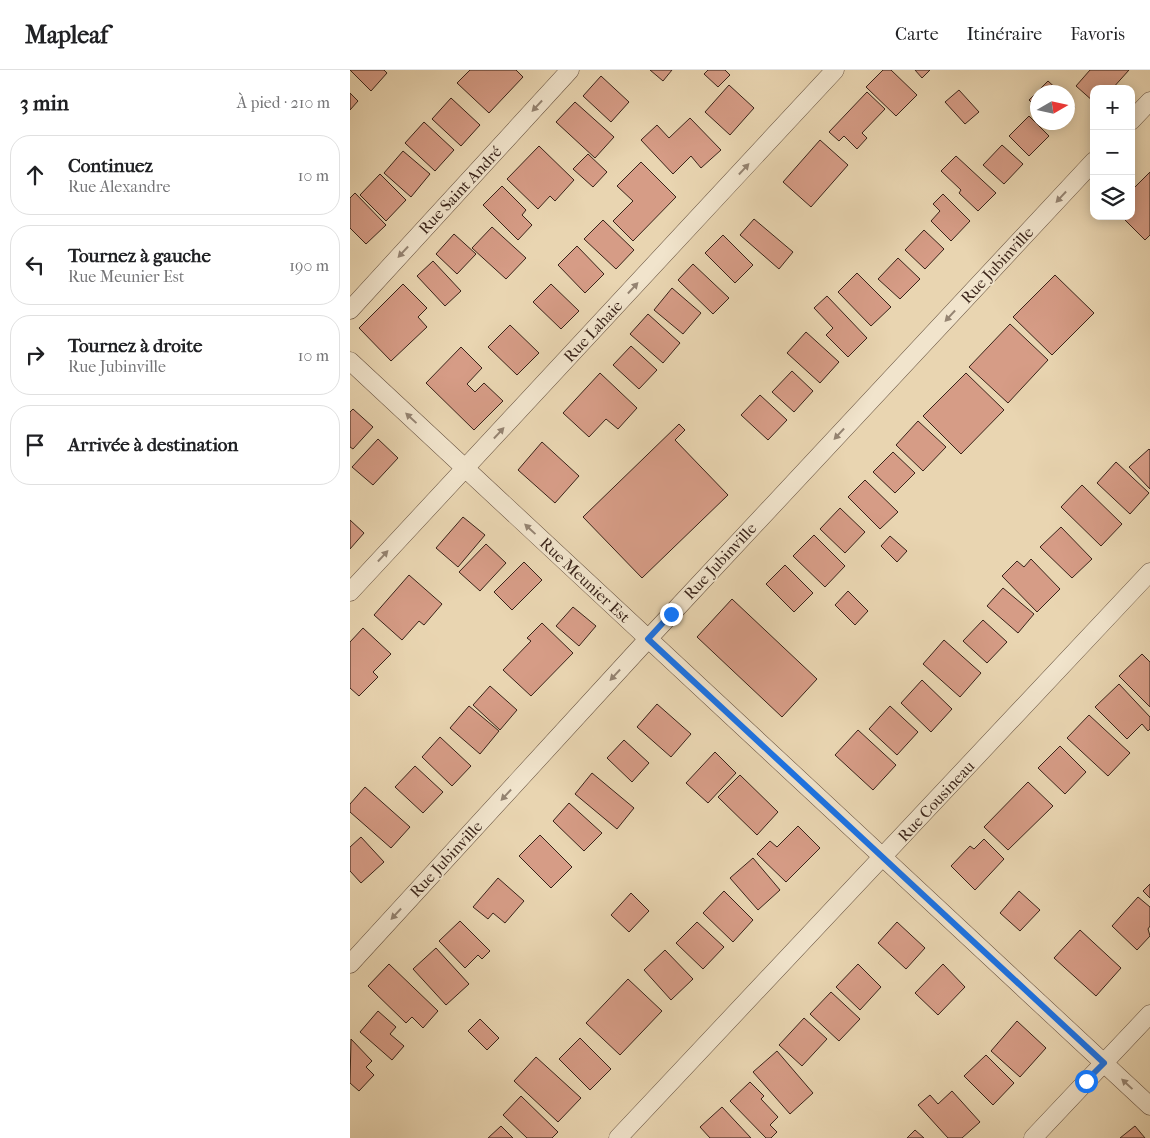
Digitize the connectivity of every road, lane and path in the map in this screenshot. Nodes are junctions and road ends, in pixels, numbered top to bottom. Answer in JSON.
{"nodes":[{"id":1,"x":570,"y":70,"type":"edge"},
{"id":2,"x":835,"y":70,"type":"edge"},
{"id":3,"x":1150,"y":101,"type":"edge"},
{"id":4,"x":1135,"y":117,"type":"edge"},
{"id":5,"x":1090,"y":165,"type":"edge"},
{"id":6,"x":350,"y":310,"type":"edge"},
{"id":7,"x":350,"y":361,"type":"edge"},
{"id":8,"x":466,"y":469,"type":"junction"},
{"id":9,"x":1150,"y":572,"type":"edge"},
{"id":10,"x":350,"y":592,"type":"edge"},
{"id":11,"x":648,"y":639,"type":"junction"},
{"id":12,"x":883,"y":857,"type":"junction"},
{"id":13,"x":350,"y":964,"type":"edge"},
{"id":14,"x":1150,"y":1014,"type":"edge"},
{"id":15,"x":1104,"y":1063,"type":"junction"},
{"id":16,"x":1150,"y":1106,"type":"edge"},
{"id":17,"x":618,"y":1138,"type":"edge"},
{"id":18,"x":1033,"y":1138,"type":"edge"}],
"edges":[{"from":1,"to":6,"type":"street","name":"Rue Saint André","one_way":true},
{"from":8,"to":2,"type":"street","name":"Rue Lahaie","one_way":true},
{"from":3,"to":4,"type":"street"},
{"from":5,"to":11,"type":"street","name":"Rue Jubinville","one_way":true},
{"from":8,"to":7,"type":"street","name":"Rue Meunier Est","one_way":true},
{"from":10,"to":8,"type":"street","name":"Rue Lahaie","one_way":true},
{"from":11,"to":8,"type":"street","name":"Rue Meunier Est","one_way":true},
{"from":9,"to":12,"type":"street","name":"Rue Cousineau"},
{"from":11,"to":12,"type":"street","name":"Rue Meunier Est"},
{"from":11,"to":13,"type":"street","name":"Rue Jubinville","one_way":true},
{"from":12,"to":15,"type":"street","name":"Rue Meunier Est"},
{"from":12,"to":17,"type":"street","name":"Rue Cousineau"},
{"from":14,"to":15,"type":"street"},
{"from":16,"to":15,"type":"street","name":"Rue Meunier Est","one_way":true},
{"from":15,"to":18,"type":"street"}]}
